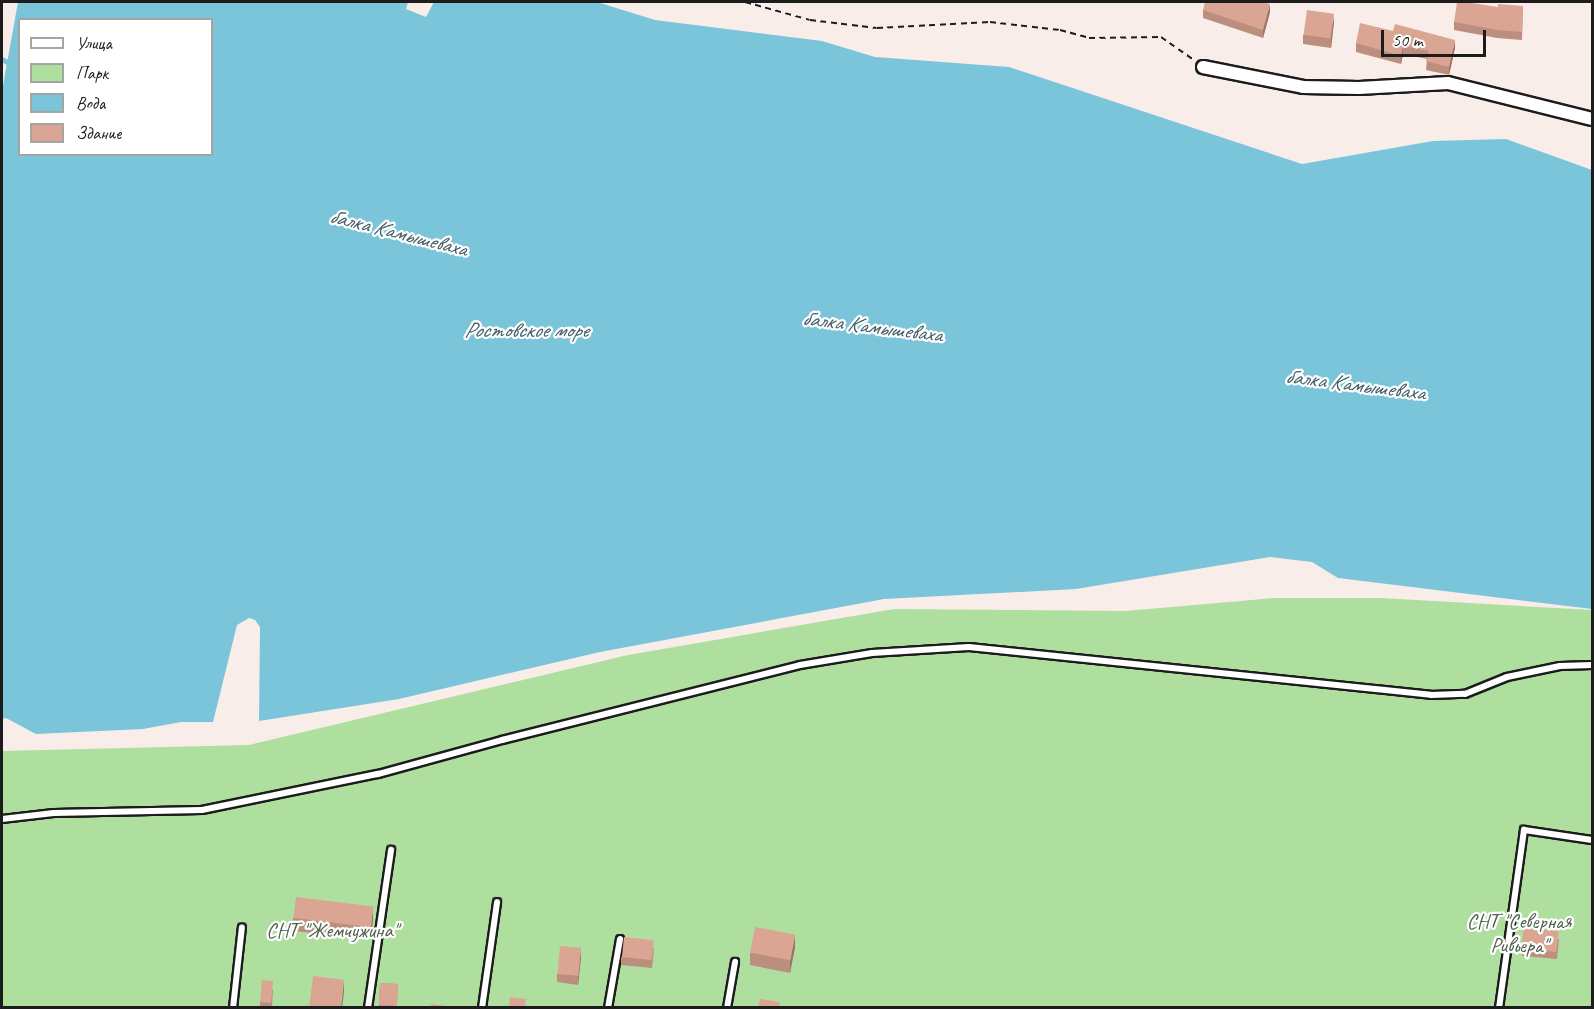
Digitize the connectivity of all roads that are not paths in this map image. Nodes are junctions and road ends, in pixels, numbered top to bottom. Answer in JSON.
{"nodes":[{"id":1,"x":1203,"y":67,"type":"road end"},
{"id":2,"x":1593,"y":118,"type":"edge"},
{"id":3,"x":1593,"y":665,"type":"edge"},
{"id":4,"x":2,"y":819,"type":"edge"},
{"id":5,"x":1593,"y":840,"type":"edge"},
{"id":6,"x":391,"y":850,"type":"dead end"},
{"id":7,"x":498,"y":902,"type":"dead end"},
{"id":8,"x":242,"y":927,"type":"dead end"},
{"id":9,"x":620,"y":939,"type":"dead end"},
{"id":10,"x":735,"y":962,"type":"dead end"},
{"id":11,"x":233,"y":1008,"type":"edge"},
{"id":12,"x":368,"y":1008,"type":"edge"},
{"id":13,"x":482,"y":1008,"type":"edge"},
{"id":14,"x":608,"y":1008,"type":"edge"},
{"id":15,"x":727,"y":1008,"type":"edge"},
{"id":16,"x":1499,"y":1008,"type":"edge"}],
"edges":[{"from":1,"to":2,"type":"street"},
{"from":3,"to":4,"type":"lane"},
{"from":5,"to":16,"type":"lane"},
{"from":6,"to":12,"type":"lane"},
{"from":7,"to":13,"type":"lane"},
{"from":8,"to":11,"type":"lane"},
{"from":9,"to":14,"type":"lane"},
{"from":10,"to":15,"type":"lane"}]}
